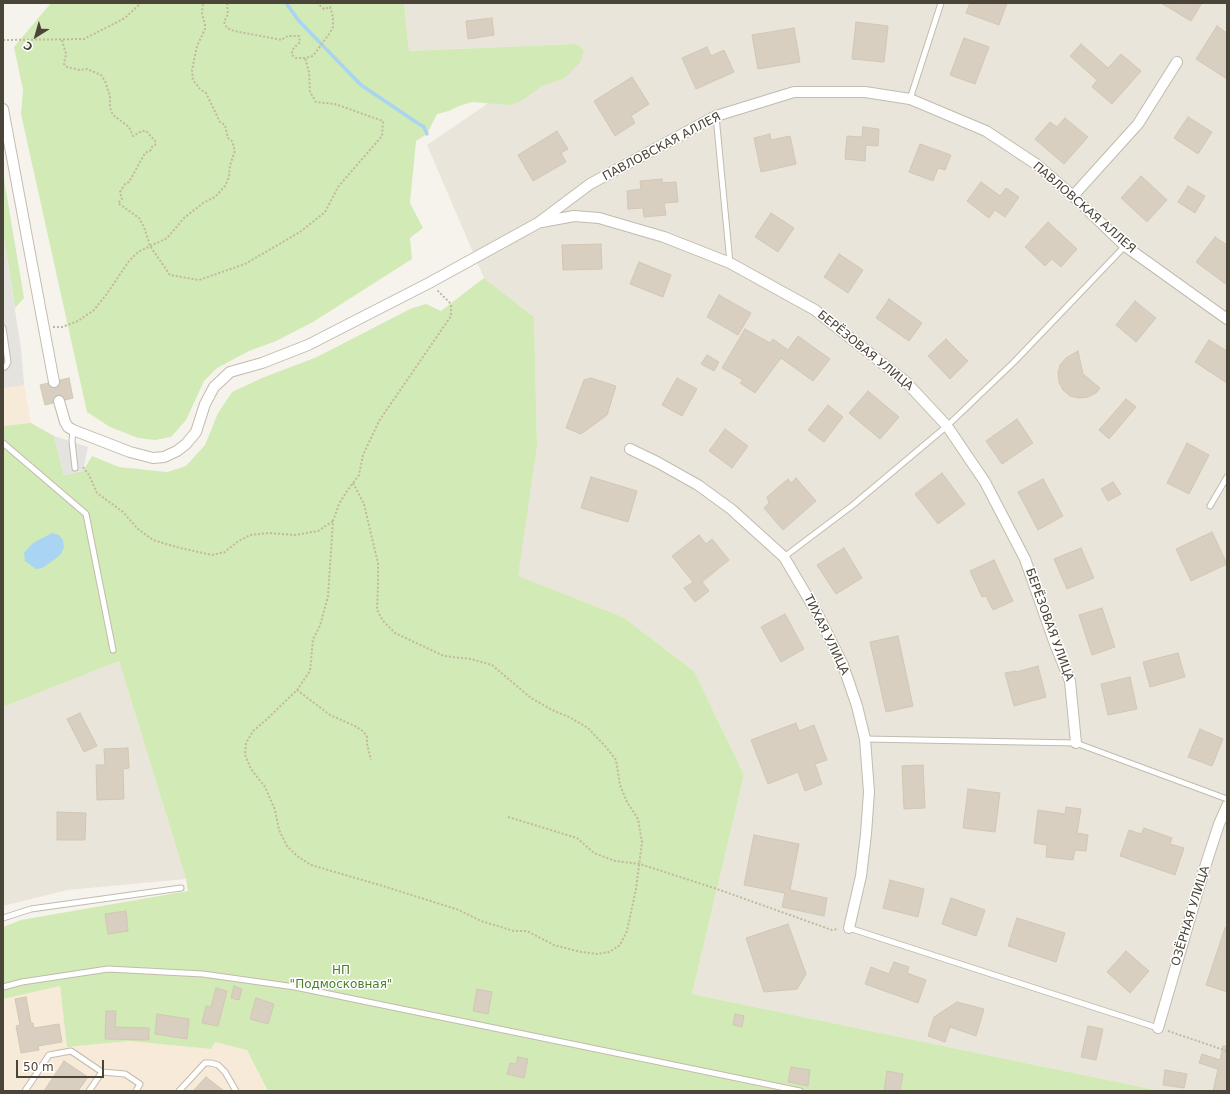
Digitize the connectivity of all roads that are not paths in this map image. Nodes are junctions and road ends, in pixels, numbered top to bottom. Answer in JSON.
{"nodes":[{"id":1,"x":941,"y":3,"type":"edge"},
{"id":2,"x":1177,"y":62,"type":"dead end"},
{"id":3,"x":910,"y":99,"type":"junction"},
{"id":4,"x":3,"y":109,"type":"edge"},
{"id":5,"x":716,"y":116,"type":"junction"},
{"id":6,"x":1073,"y":196,"type":"junction"},
{"id":7,"x":538,"y":223,"type":"junction"},
{"id":8,"x":1125,"y":246,"type":"junction"},
{"id":9,"x":730,"y":263,"type":"junction"},
{"id":10,"x":1227,"y":319,"type":"edge"},
{"id":11,"x":3,"y":328,"type":"edge"},
{"id":12,"x":3,"y":368,"type":"edge"},
{"id":13,"x":54,"y":382,"type":"tunnel mouth"},
{"id":14,"x":59,"y":401,"type":"tunnel mouth"},
{"id":15,"x":947,"y":426,"type":"junction"},
{"id":16,"x":73,"y":430,"type":"junction"},
{"id":17,"x":3,"y":443,"type":"edge"},
{"id":18,"x":630,"y":449,"type":"dead end"},
{"id":19,"x":75,"y":468,"type":"road end"},
{"id":20,"x":1227,"y":477,"type":"edge"},
{"id":21,"x":1210,"y":506,"type":"dead end"},
{"id":22,"x":784,"y":557,"type":"junction"},
{"id":23,"x":113,"y":650,"type":"dead end"},
{"id":24,"x":865,"y":739,"type":"junction"},
{"id":25,"x":1076,"y":743,"type":"junction"},
{"id":26,"x":1227,"y":799,"type":"edge"},
{"id":27,"x":1227,"y":806,"type":"edge"},
{"id":28,"x":181,"y":888,"type":"dead end"},
{"id":29,"x":3,"y":918,"type":"edge"},
{"id":30,"x":849,"y":928,"type":"joint"},
{"id":31,"x":3,"y":987,"type":"edge"},
{"id":32,"x":1158,"y":1028,"type":"joint"},
{"id":33,"x":102,"y":1072,"type":"junction"},
{"id":34,"x":24,"y":1091,"type":"edge"},
{"id":35,"x":89,"y":1091,"type":"edge"},
{"id":36,"x":136,"y":1091,"type":"edge"},
{"id":37,"x":179,"y":1091,"type":"edge"},
{"id":38,"x":236,"y":1091,"type":"edge"},
{"id":39,"x":800,"y":1091,"type":"edge"}],
"edges":[{"from":1,"to":3,"type":"lane"},
{"from":2,"to":6,"type":"street"},
{"from":3,"to":5,"type":"street","name":"ПАВЛОВСКАЯ АЛЛЕЯ"},
{"from":3,"to":6,"type":"street","name":"ПАВЛОВСКАЯ АЛЛЕЯ"},
{"from":4,"to":13,"type":"street"},
{"from":5,"to":7,"type":"street","name":"ПАВЛОВСКАЯ АЛЛЕЯ"},
{"from":5,"to":9,"type":"lane"},
{"from":6,"to":8,"type":"street","name":"ПАВЛОВСКАЯ АЛЛЕЯ"},
{"from":7,"to":9,"type":"street","name":"БЕРЁЗОВАЯ УЛИЦА"},
{"from":7,"to":16,"type":"street"},
{"from":8,"to":10,"type":"street","name":"ПАВЛОВСКАЯ АЛЛЕЯ"},
{"from":8,"to":15,"type":"lane"},
{"from":9,"to":15,"type":"street","name":"БЕРЁЗОВАЯ УЛИЦА"},
{"from":11,"to":12,"type":"lane"},
{"from":14,"to":16,"type":"street"},
{"from":15,"to":22,"type":"lane"},
{"from":15,"to":25,"type":"street","name":"БЕРЁЗОВАЯ УЛИЦА"},
{"from":16,"to":19,"type":"lane"},
{"from":17,"to":23,"type":"lane"},
{"from":18,"to":22,"type":"street","name":"ТИХАЯ УЛИЦА"},
{"from":20,"to":21,"type":"lane"},
{"from":22,"to":24,"type":"street","name":"ТИХАЯ УЛИЦА"},
{"from":24,"to":25,"type":"lane"},
{"from":24,"to":30,"type":"street","name":"ТИХАЯ УЛИЦА"},
{"from":25,"to":26,"type":"lane"},
{"from":27,"to":32,"type":"street","name":"ОЗЁРНАЯ УЛИЦА"},
{"from":28,"to":29,"type":"lane"},
{"from":30,"to":32,"type":"lane"},
{"from":31,"to":39,"type":"lane"},
{"from":33,"to":34,"type":"lane"},
{"from":33,"to":35,"type":"lane"},
{"from":33,"to":36,"type":"lane"},
{"from":37,"to":38,"type":"lane"}]}
